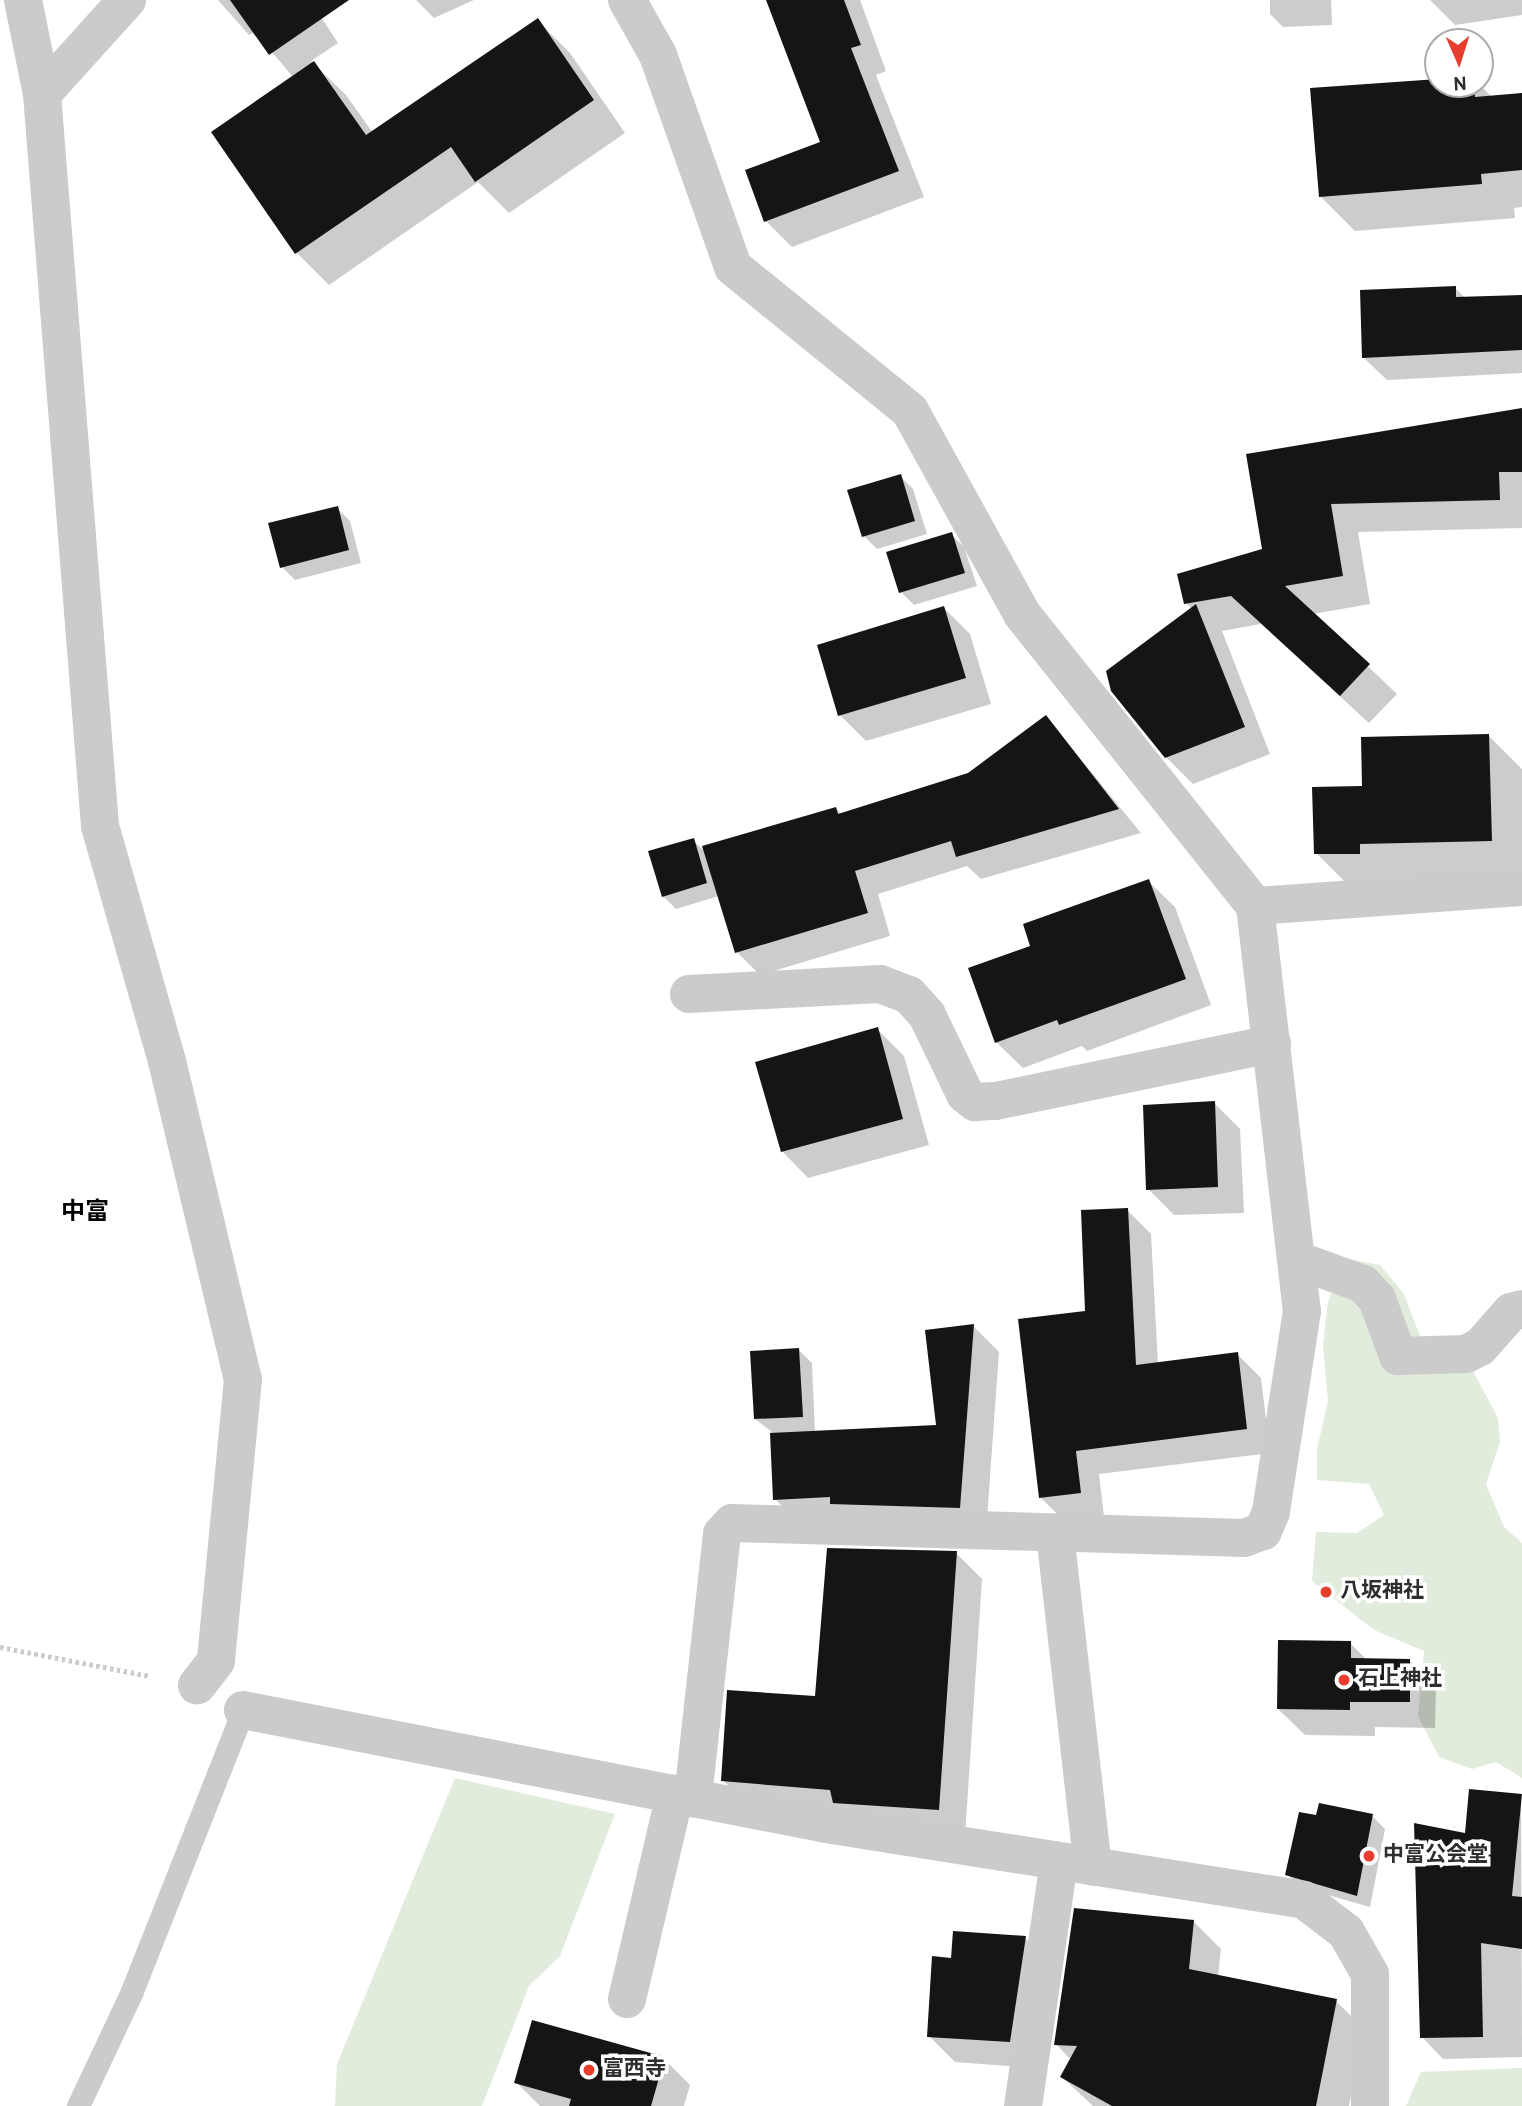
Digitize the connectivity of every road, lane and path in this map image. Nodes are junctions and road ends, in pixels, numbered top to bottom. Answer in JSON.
{"nodes":[{"id":1,"x":23,"y":0,"type":"edge"},
{"id":2,"x":127,"y":0,"type":"edge"},
{"id":3,"x":627,"y":0,"type":"edge"},
{"id":4,"x":42,"y":94,"type":"junction"},
{"id":5,"x":1522,"y":887,"type":"edge"},
{"id":6,"x":1255,"y":906,"type":"junction"},
{"id":7,"x":689,"y":994,"type":"dead end"},
{"id":8,"x":1272,"y":1044,"type":"junction"},
{"id":9,"x":1300,"y":1261,"type":"junction"},
{"id":10,"x":1522,"y":1310,"type":"edge"},
{"id":11,"x":1055,"y":1534,"type":"junction"},
{"id":12,"x":0,"y":1647,"type":"edge"},
{"id":13,"x":197,"y":1685,"type":"joint"},
{"id":14,"x":243,"y":1710,"type":"joint"},
{"id":15,"x":684,"y":1796,"type":"junction"},
{"id":16,"x":1076,"y":1864,"type":"junction"},
{"id":17,"x":627,"y":1999,"type":"dead end"},
{"id":18,"x":78,"y":2106,"type":"edge"},
{"id":19,"x":1023,"y":2106,"type":"edge"},
{"id":20,"x":1370,"y":2106,"type":"edge"}],
"edges":[{"from":1,"to":4,"type":"street"},
{"from":2,"to":4,"type":"street"},
{"from":3,"to":6,"type":"street"},
{"from":4,"to":13,"type":"street"},
{"from":5,"to":6,"type":"street"},
{"from":6,"to":8,"type":"street"},
{"from":7,"to":8,"type":"street"},
{"from":8,"to":9,"type":"street"},
{"from":9,"to":10,"type":"street"},
{"from":9,"to":11,"type":"street"},
{"from":11,"to":15,"type":"street"},
{"from":11,"to":16,"type":"street"},
{"from":12,"to":13,"type":"path"},
{"from":14,"to":15,"type":"street"},
{"from":14,"to":18,"type":"lane"},
{"from":15,"to":16,"type":"street"},
{"from":15,"to":17,"type":"street"},
{"from":16,"to":19,"type":"street"},
{"from":16,"to":20,"type":"street"}]}
